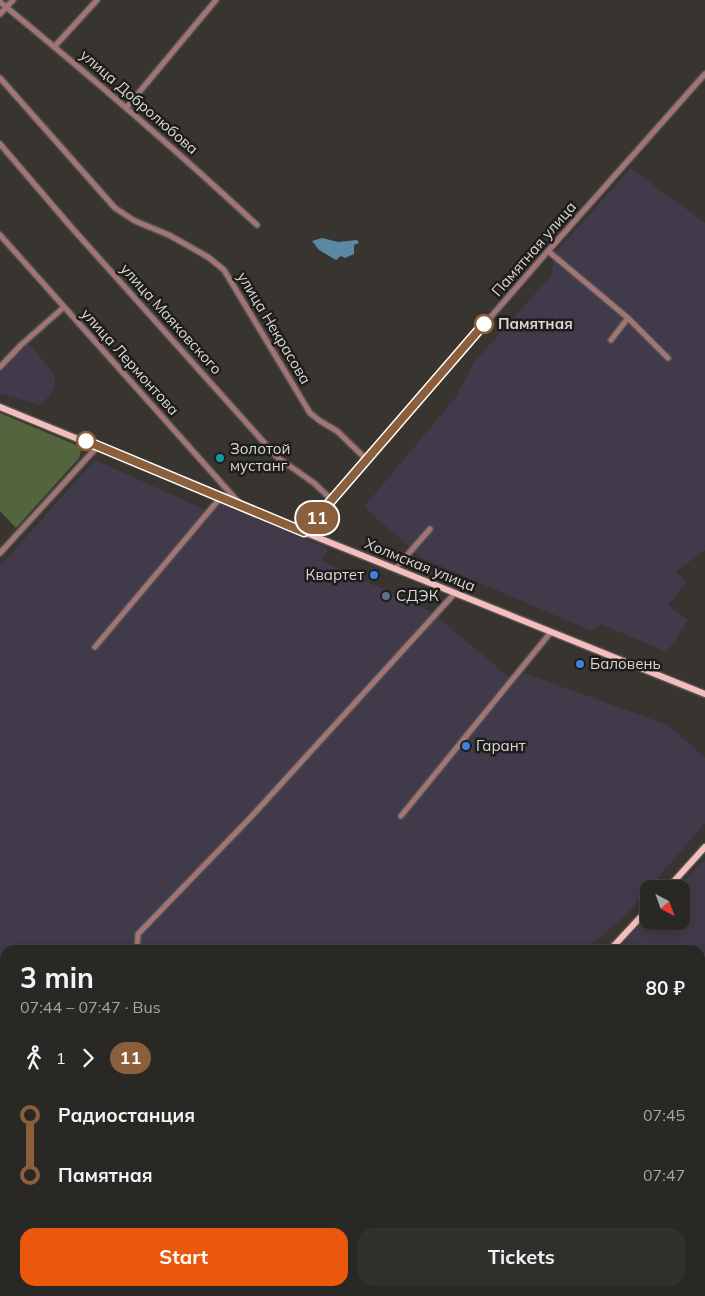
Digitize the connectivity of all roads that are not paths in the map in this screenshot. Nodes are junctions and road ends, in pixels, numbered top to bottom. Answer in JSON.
{"nodes":[{"id":1,"x":14,"y":0,"type":"edge"},
{"id":2,"x":97,"y":0,"type":"edge"},
{"id":3,"x":216,"y":0,"type":"edge"},
{"id":4,"x":0,"y":2,"type":"edge"},
{"id":5,"x":7,"y":7,"type":"junction"},
{"id":6,"x":0,"y":14,"type":"edge"},
{"id":7,"x":55,"y":46,"type":"junction"},
{"id":8,"x":705,"y":74,"type":"edge"},
{"id":9,"x":0,"y":78,"type":"edge"},
{"id":10,"x":126,"y":108,"type":"junction"},
{"id":11,"x":0,"y":144,"type":"edge"},
{"id":12,"x":257,"y":225,"type":"dead end"},
{"id":13,"x":0,"y":235,"type":"edge"},
{"id":14,"x":548,"y":251,"type":"junction"},
{"id":15,"x":64,"y":307,"type":"junction"},
{"id":16,"x":628,"y":318,"type":"junction"},
{"id":17,"x":611,"y":340,"type":"dead end"},
{"id":18,"x":668,"y":358,"type":"dead end"},
{"id":19,"x":0,"y":367,"type":"edge"},
{"id":20,"x":0,"y":406,"type":"edge"},
{"id":21,"x":98,"y":446,"type":"junction"},
{"id":22,"x":366,"y":459,"type":"junction"},
{"id":23,"x":221,"y":497,"type":"junction"},
{"id":24,"x":332,"y":500,"type":"junction"},
{"id":25,"x":241,"y":505,"type":"junction"},
{"id":26,"x":430,"y":529,"type":"dead end"},
{"id":27,"x":304,"y":532,"type":"junction"},
{"id":28,"x":0,"y":553,"type":"edge"},
{"id":29,"x":395,"y":569,"type":"junction"},
{"id":30,"x":456,"y":593,"type":"junction"},
{"id":31,"x":551,"y":632,"type":"junction"},
{"id":32,"x":95,"y":647,"type":"dead end"},
{"id":33,"x":705,"y":694,"type":"edge"},
{"id":34,"x":401,"y":816,"type":"dead end"},
{"id":35,"x":705,"y":847,"type":"edge"},
{"id":36,"x":675,"y":880,"type":"edge"},
{"id":37,"x":640,"y":918,"type":"edge"},
{"id":38,"x":137,"y":945,"type":"edge"},
{"id":39,"x":615,"y":945,"type":"edge"}],
"edges":[{"from":1,"to":5,"type":"street"},
{"from":2,"to":7,"type":"street"},
{"from":3,"to":10,"type":"street"},
{"from":4,"to":5,"type":"street","name":"улица Добролюбова"},
{"from":5,"to":6,"type":"street"},
{"from":5,"to":7,"type":"street","name":"улица Добролюбова"},
{"from":7,"to":10,"type":"street","name":"улица Добролюбова"},
{"from":8,"to":14,"type":"street","name":"Памятная улица"},
{"from":9,"to":22,"type":"street","name":"улица Некрасова"},
{"from":10,"to":12,"type":"street","name":"улица Добролюбова"},
{"from":11,"to":24,"type":"street","name":"улица Маяковского"},
{"from":13,"to":15,"type":"street","name":"улица Лермонтова"},
{"from":14,"to":16,"type":"street"},
{"from":14,"to":22,"type":"street","name":"Памятная улица"},
{"from":15,"to":19,"type":"street"},
{"from":15,"to":25,"type":"street","name":"улица Лермонтова"},
{"from":16,"to":17,"type":"street"},
{"from":16,"to":18,"type":"street"},
{"from":20,"to":21,"type":"main road","name":"Холмская улица"},
{"from":21,"to":23,"type":"main road","name":"Холмская улица"},
{"from":21,"to":28,"type":"street"},
{"from":22,"to":24,"type":"street","name":"Памятная улица"},
{"from":23,"to":25,"type":"main road","name":"Холмская улица"},
{"from":23,"to":32,"type":"street"},
{"from":24,"to":27,"type":"street","name":"Памятная улица"},
{"from":25,"to":27,"type":"main road","name":"Холмская улица"},
{"from":26,"to":29,"type":"street"},
{"from":27,"to":29,"type":"main road","name":"Холмская улица"},
{"from":29,"to":30,"type":"main road","name":"Холмская улица"},
{"from":30,"to":31,"type":"main road","name":"Холмская улица"},
{"from":30,"to":38,"type":"street"},
{"from":31,"to":33,"type":"main road","name":"Холмская улица"},
{"from":31,"to":34,"type":"street"},
{"from":35,"to":36,"type":"main road"},
{"from":37,"to":39,"type":"main road"}]}
